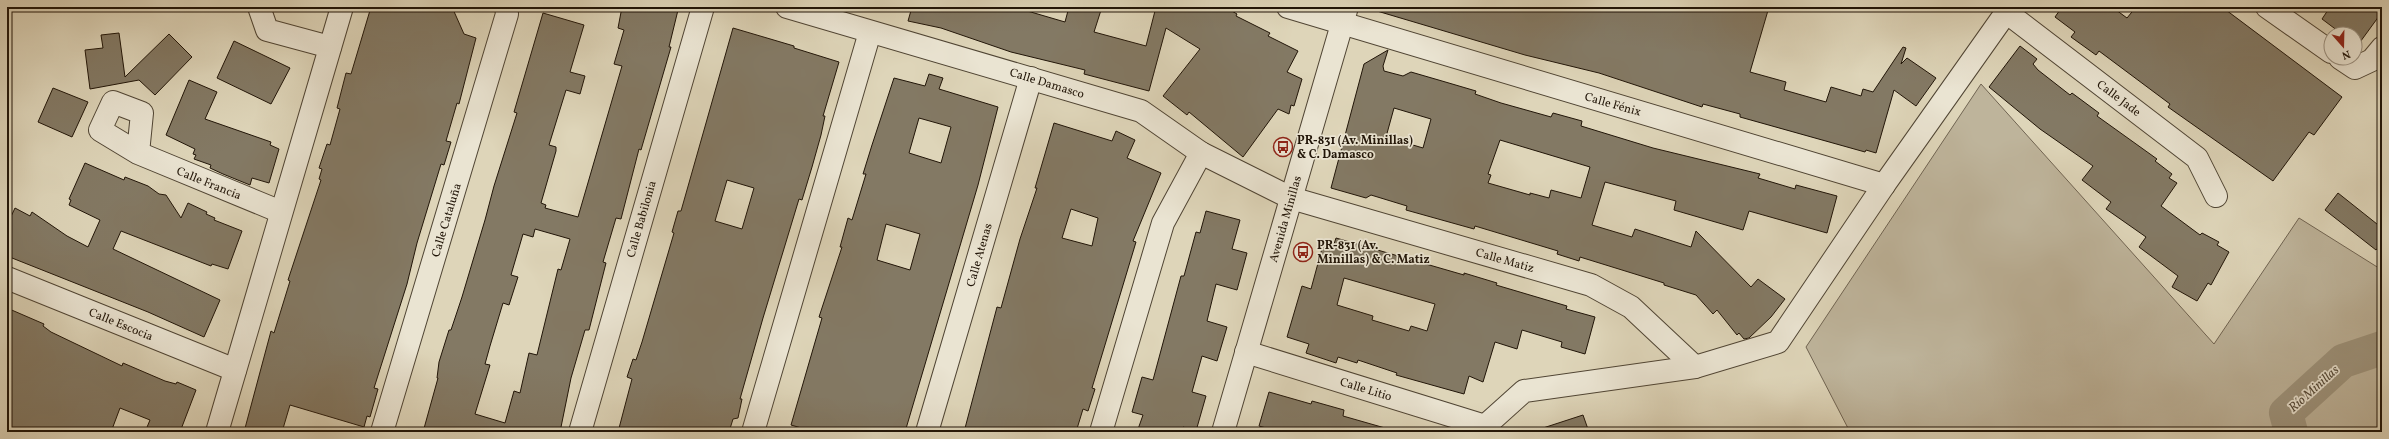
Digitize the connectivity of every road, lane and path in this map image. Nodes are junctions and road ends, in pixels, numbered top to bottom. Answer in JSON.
{"nodes":[{"id":1,"x":259,"y":7,"type":"edge"},
{"id":2,"x":342,"y":7,"type":"edge"},
{"id":3,"x":506,"y":7,"type":"edge"},
{"id":4,"x":703,"y":7,"type":"edge"},
{"id":5,"x":786,"y":7,"type":"edge"},
{"id":6,"x":1288,"y":7,"type":"edge"},
{"id":7,"x":2267,"y":7,"type":"edge"},
{"id":8,"x":2008,"y":9,"type":"edge"},
{"id":9,"x":1345,"y":16,"type":"edge"},
{"id":10,"x":870,"y":32,"type":"junction"},
{"id":11,"x":2323,"y":46,"type":"edge"},
{"id":12,"x":330,"y":47,"type":"junction"},
{"id":13,"x":2382,"y":48,"type":"edge"},
{"id":14,"x":2363,"y":64,"type":"edge"},
{"id":15,"x":1031,"y":78,"type":"junction"},
{"id":16,"x":138,"y":153,"type":"dead end"},
{"id":17,"x":1201,"y":153,"type":"junction"},
{"id":18,"x":1884,"y":185,"type":"junction"},
{"id":19,"x":2216,"y":196,"type":"dead end"},
{"id":20,"x":1291,"y":198,"type":"junction"},
{"id":21,"x":281,"y":212,"type":"junction"},
{"id":22,"x":7,"y":278,"type":"edge"},
{"id":23,"x":1246,"y":352,"type":"junction"},
{"id":24,"x":1695,"y":367,"type":"junction"},
{"id":25,"x":236,"y":370,"type":"junction"},
{"id":26,"x":1485,"y":429,"type":"edge"},
{"id":27,"x":217,"y":432,"type":"edge"},
{"id":28,"x":382,"y":432,"type":"edge"},
{"id":29,"x":580,"y":432,"type":"edge"},
{"id":30,"x":753,"y":432,"type":"edge"},
{"id":31,"x":927,"y":432,"type":"edge"},
{"id":32,"x":1101,"y":432,"type":"edge"},
{"id":33,"x":1223,"y":432,"type":"edge"}],
"edges":[{"from":1,"to":12,"type":"street"},
{"from":2,"to":12,"type":"street"},
{"from":3,"to":28,"type":"street","name":"Calle Cataluña"},
{"from":4,"to":29,"type":"street","name":"Calle Babilonia"},
{"from":5,"to":10,"type":"street","name":"Calle Damasco"},
{"from":6,"to":9,"type":"street"},
{"from":7,"to":11,"type":"street"},
{"from":8,"to":18,"type":"street"},
{"from":8,"to":19,"type":"street","name":"Calle Jade"},
{"from":9,"to":18,"type":"street","name":"Calle Fénix"},
{"from":9,"to":20,"type":"street","name":"Avenida Minillas"},
{"from":10,"to":15,"type":"street","name":"Calle Damasco"},
{"from":10,"to":30,"type":"street"},
{"from":12,"to":21,"type":"street"},
{"from":13,"to":14,"type":"street"},
{"from":15,"to":17,"type":"street","name":"Calle Damasco"},
{"from":15,"to":31,"type":"street","name":"Calle Atenas"},
{"from":16,"to":21,"type":"street","name":"Calle Francia"},
{"from":17,"to":20,"type":"street","name":"Calle Damasco"},
{"from":17,"to":32,"type":"street"},
{"from":18,"to":24,"type":"street"},
{"from":20,"to":23,"type":"street","name":"Avenida Minillas"},
{"from":20,"to":24,"type":"street","name":"Calle Matiz"},
{"from":21,"to":25,"type":"street"},
{"from":22,"to":25,"type":"street","name":"Calle Escocia"},
{"from":23,"to":26,"type":"street","name":"Calle Litio"},
{"from":23,"to":33,"type":"street","name":"Avenida Minillas"},
{"from":24,"to":26,"type":"street"},
{"from":25,"to":27,"type":"street"}]}
